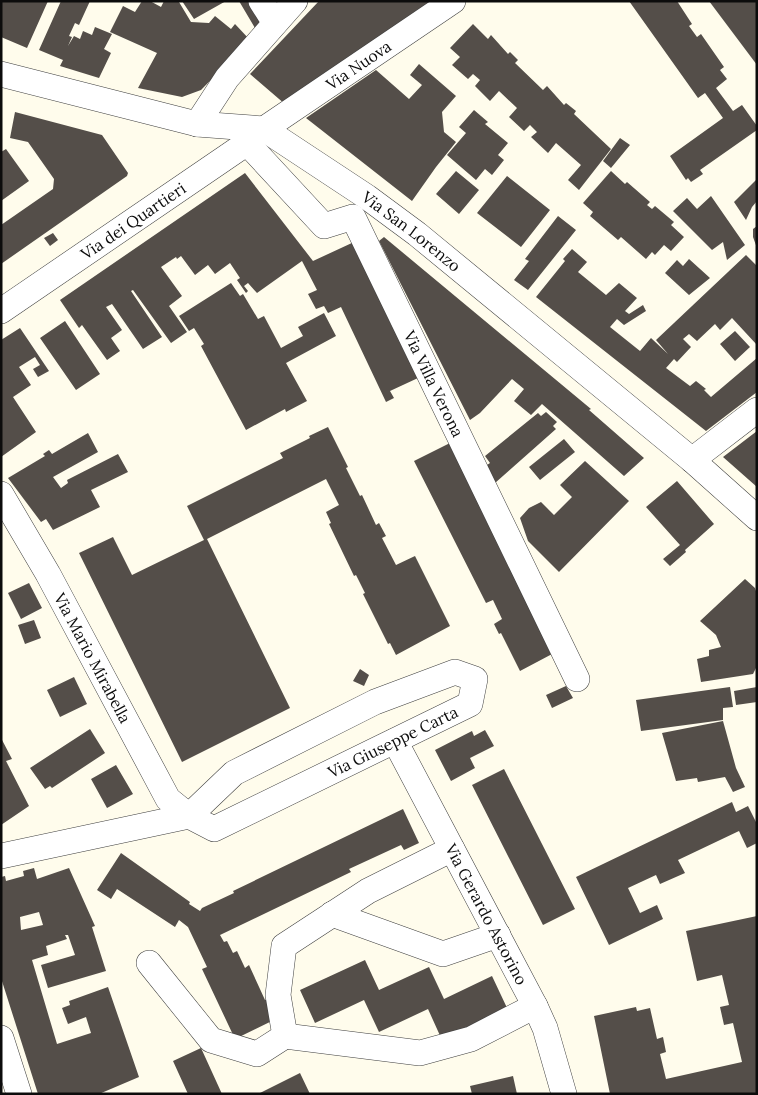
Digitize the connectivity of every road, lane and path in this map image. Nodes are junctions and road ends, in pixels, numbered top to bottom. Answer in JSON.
{"nodes":[{"id":1,"x":260,"y":1,"type":"edge"},
{"id":2,"x":295,"y":1,"type":"edge"},
{"id":3,"x":453,"y":1,"type":"edge"},
{"id":4,"x":275,"y":23,"type":"junction"},
{"id":5,"x":1,"y":74,"type":"edge"},
{"id":6,"x":197,"y":124,"type":"junction"},
{"id":7,"x":256,"y":136,"type":"junction"},
{"id":8,"x":360,"y":207,"type":"junction"},
{"id":9,"x":1,"y":311,"type":"edge"},
{"id":10,"x":757,"y":410,"type":"edge"},
{"id":11,"x":692,"y":460,"type":"junction"},
{"id":12,"x":1,"y":494,"type":"edge"},
{"id":13,"x":757,"y":518,"type":"edge"},
{"id":14,"x":577,"y":679,"type":"dead end"},
{"id":15,"x":395,"y":741,"type":"junction"},
{"id":16,"x":189,"y":816,"type":"junction"},
{"id":17,"x":452,"y":849,"type":"junction"},
{"id":18,"x":1,"y":856,"type":"edge"},
{"id":19,"x":332,"y":914,"type":"junction"},
{"id":20,"x":498,"y":935,"type":"junction"},
{"id":21,"x":149,"y":963,"type":"dead end"},
{"id":22,"x":535,"y":1006,"type":"junction"},
{"id":23,"x":285,"y":1036,"type":"junction"},
{"id":24,"x":2,"y":1043,"type":"edge"},
{"id":25,"x":19,"y":1094,"type":"edge"},
{"id":26,"x":564,"y":1094,"type":"edge"}],
"edges":[{"from":1,"to":4,"type":"street"},
{"from":2,"to":4,"type":"street"},
{"from":3,"to":7,"type":"street","name":"Via Nuova"},
{"from":4,"to":6,"type":"street"},
{"from":5,"to":6,"type":"street","name":"Via San Lorenzo"},
{"from":6,"to":7,"type":"street","name":"Via San Lorenzo"},
{"from":7,"to":8,"type":"street","name":"Via San Lorenzo"},
{"from":7,"to":8,"type":"street"},
{"from":7,"to":9,"type":"street","name":"Via dei Quartieri"},
{"from":8,"to":11,"type":"street","name":"Via San Lorenzo"},
{"from":8,"to":14,"type":"street","name":"Via Villa Verona"},
{"from":10,"to":11,"type":"street"},
{"from":11,"to":13,"type":"street","name":"Via San Lorenzo"},
{"from":12,"to":16,"type":"street","name":"Via Mario Mirabella"},
{"from":15,"to":16,"type":"street","name":"Via Giuseppe Carta"},
{"from":15,"to":16,"type":"street","name":"Via Giuseppe Carta"},
{"from":15,"to":17,"type":"street","name":"Via Gerardo Astorino"},
{"from":16,"to":18,"type":"street"},
{"from":17,"to":19,"type":"street"},
{"from":17,"to":20,"type":"street","name":"Via Gerardo Astorino"},
{"from":19,"to":20,"type":"street"},
{"from":19,"to":23,"type":"street"},
{"from":20,"to":22,"type":"street","name":"Via Gerardo Astorino"},
{"from":21,"to":23,"type":"street"},
{"from":22,"to":23,"type":"street"},
{"from":22,"to":26,"type":"street","name":"Via Gerardo Astorino"},
{"from":24,"to":25,"type":"street"}]}
